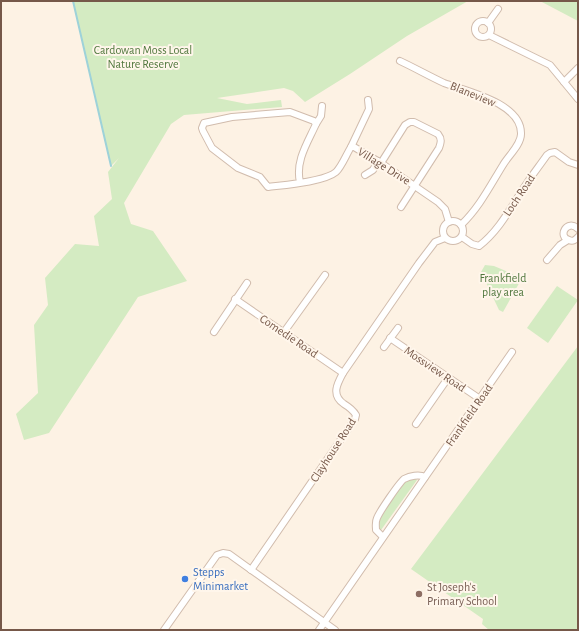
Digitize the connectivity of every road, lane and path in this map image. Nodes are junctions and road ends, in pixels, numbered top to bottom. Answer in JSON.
{"nodes":[{"id":1,"x":498,"y":9,"type":"dead end"},
{"id":2,"x":488,"y":23,"type":"junction"},
{"id":3,"x":489,"y":35,"type":"junction"},
{"id":4,"x":400,"y":61,"type":"dead end"},
{"id":5,"x":578,"y":68,"type":"edge"},
{"id":6,"x":564,"y":82,"type":"junction"},
{"id":7,"x":578,"y":99,"type":"edge"},
{"id":8,"x":368,"y":100,"type":"dead end"},
{"id":9,"x":322,"y":106,"type":"dead end"},
{"id":10,"x":316,"y":124,"type":"junction"},
{"id":11,"x":351,"y":147,"type":"junction"},
{"id":12,"x":380,"y":162,"type":"junction"},
{"id":13,"x":578,"y":165,"type":"edge"},
{"id":14,"x":365,"y":175,"type":"dead end"},
{"id":15,"x":300,"y":182,"type":"junction"},
{"id":16,"x":416,"y":186,"type":"junction"},
{"id":17,"x":401,"y":208,"type":"dead end"},
{"id":18,"x":449,"y":222,"type":"junction"},
{"id":19,"x":461,"y":225,"type":"junction"},
{"id":20,"x":578,"y":229,"type":"edge"},
{"id":21,"x":462,"y":237,"type":"junction"},
{"id":22,"x":578,"y":237,"type":"edge"},
{"id":23,"x":446,"y":238,"type":"junction"},
{"id":24,"x":568,"y":240,"type":"junction"},
{"id":25,"x":547,"y":260,"type":"dead end"},
{"id":26,"x":325,"y":275,"type":"dead end"},
{"id":27,"x":247,"y":282,"type":"dead end"},
{"id":28,"x":235,"y":299,"type":"junction"},
{"id":29,"x":398,"y":328,"type":"dead end"},
{"id":30,"x":214,"y":332,"type":"dead end"},
{"id":31,"x":284,"y":332,"type":"junction"},
{"id":32,"x":390,"y":338,"type":"junction"},
{"id":33,"x":384,"y":347,"type":"dead end"},
{"id":34,"x":512,"y":352,"type":"dead end"},
{"id":35,"x":343,"y":373,"type":"junction"},
{"id":36,"x":448,"y":378,"type":"junction"},
{"id":37,"x":480,"y":399,"type":"junction"},
{"id":38,"x":416,"y":424,"type":"dead end"},
{"id":39,"x":425,"y":477,"type":"junction"},
{"id":40,"x":383,"y":538,"type":"junction"},
{"id":41,"x":251,"y":570,"type":"junction"},
{"id":42,"x":324,"y":623,"type":"junction"},
{"id":43,"x":164,"y":630,"type":"edge"},
{"id":44,"x":319,"y":630,"type":"edge"},
{"id":45,"x":335,"y":630,"type":"edge"}],
"edges":[{"from":1,"to":2,"type":"street"},
{"from":2,"to":3,"type":"street"},
{"from":2,"to":3,"type":"street"},
{"from":3,"to":6,"type":"street"},
{"from":4,"to":19,"type":"street","name":"Blaneview"},
{"from":5,"to":6,"type":"street"},
{"from":6,"to":7,"type":"street"},
{"from":8,"to":11,"type":"street"},
{"from":9,"to":10,"type":"street"},
{"from":10,"to":15,"type":"street"},
{"from":10,"to":15,"type":"street","name":"Village Drive"},
{"from":11,"to":12,"type":"street","name":"Village Drive"},
{"from":11,"to":15,"type":"street","name":"Village Drive"},
{"from":12,"to":14,"type":"street"},
{"from":12,"to":16,"type":"street","name":"Village Drive"},
{"from":12,"to":16,"type":"street"},
{"from":13,"to":21,"type":"street","name":"Loch Road"},
{"from":16,"to":17,"type":"street"},
{"from":16,"to":18,"type":"street","name":"Village Drive"},
{"from":18,"to":19,"type":"street"},
{"from":18,"to":23,"type":"street"},
{"from":19,"to":21,"type":"street"},
{"from":20,"to":24,"type":"street"},
{"from":21,"to":23,"type":"street"},
{"from":22,"to":24,"type":"street"},
{"from":23,"to":35,"type":"street","name":"Clayhouse Road"},
{"from":24,"to":25,"type":"street"},
{"from":26,"to":31,"type":"street"},
{"from":27,"to":28,"type":"street"},
{"from":28,"to":30,"type":"street"},
{"from":28,"to":31,"type":"street","name":"Comedie Road"},
{"from":29,"to":32,"type":"street"},
{"from":31,"to":35,"type":"street","name":"Comedie Road"},
{"from":32,"to":33,"type":"street"},
{"from":32,"to":36,"type":"street","name":"Mossview Road"},
{"from":34,"to":37,"type":"street","name":"Frankfield Road"},
{"from":35,"to":41,"type":"street","name":"Clayhouse Road"},
{"from":36,"to":37,"type":"street","name":"Mossview Road"},
{"from":36,"to":38,"type":"street"},
{"from":37,"to":39,"type":"street","name":"Frankfield Road"},
{"from":39,"to":40,"type":"street","name":"Frankfield Road"},
{"from":39,"to":40,"type":"street"},
{"from":40,"to":42,"type":"street","name":"Frankfield Road"},
{"from":41,"to":42,"type":"street"},
{"from":41,"to":43,"type":"street"},
{"from":42,"to":44,"type":"street","name":"Frankfield Road"},
{"from":42,"to":45,"type":"street"}]}
